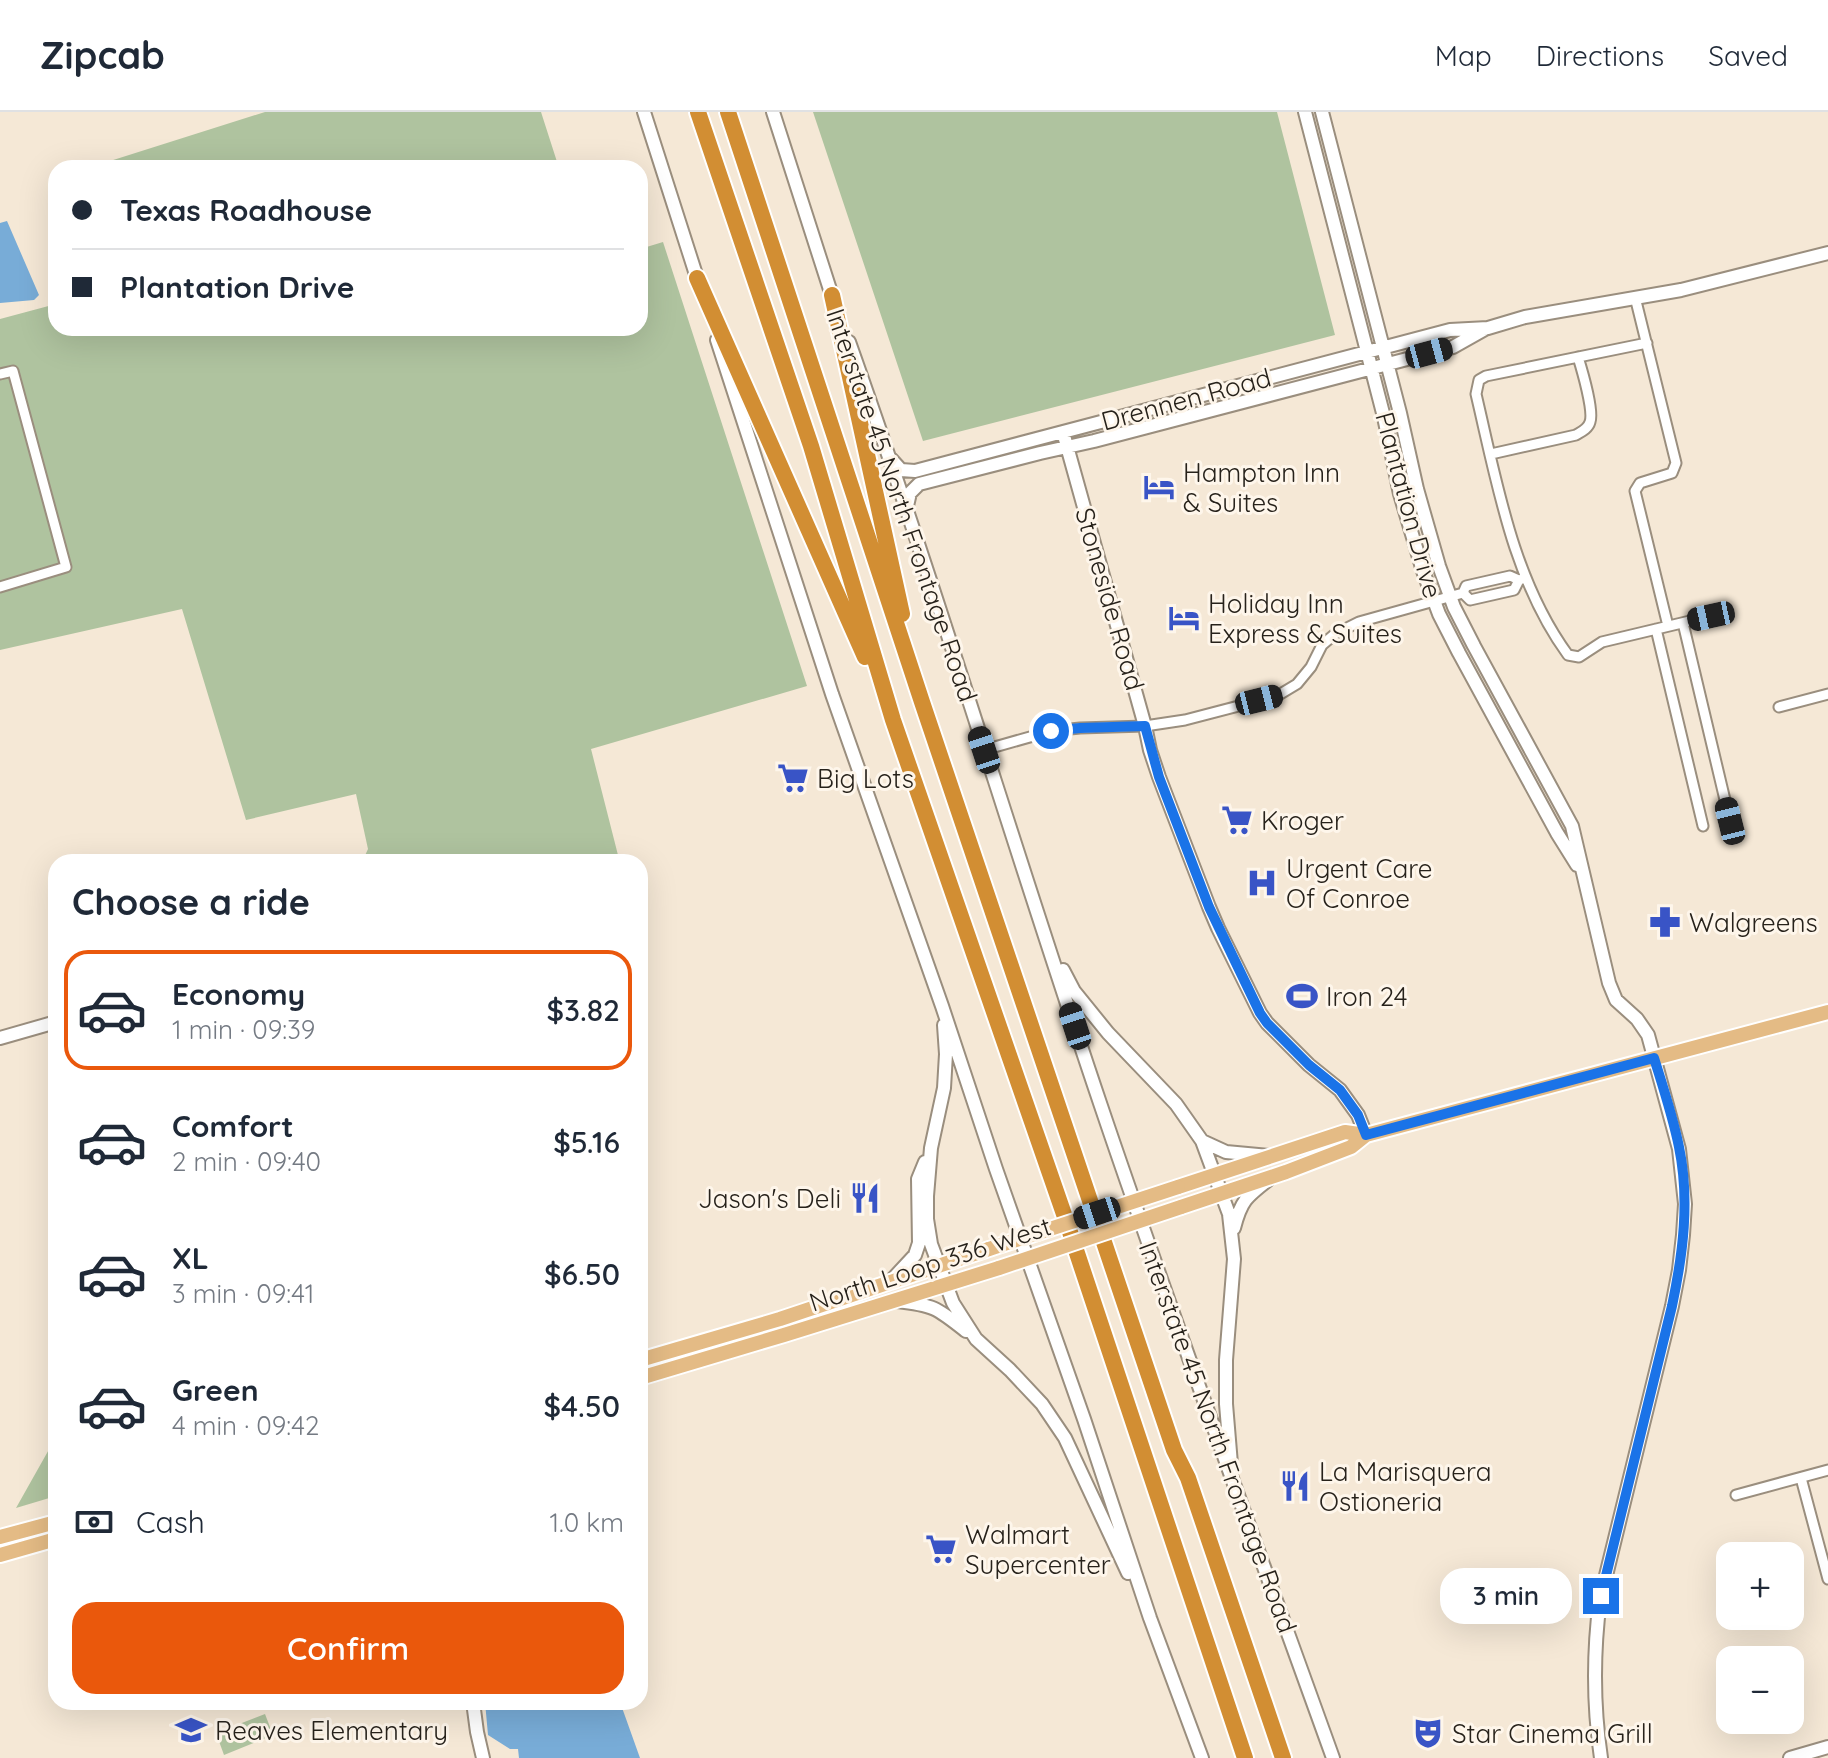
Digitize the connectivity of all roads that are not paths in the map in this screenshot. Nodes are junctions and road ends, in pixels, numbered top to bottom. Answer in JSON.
{"nodes":[{"id":1,"x":644,"y":112,"type":"edge"},
{"id":2,"x":698,"y":112,"type":"edge"},
{"id":3,"x":728,"y":112,"type":"edge"},
{"id":4,"x":773,"y":112,"type":"edge"},
{"id":5,"x":1305,"y":112,"type":"edge"},
{"id":6,"x":1322,"y":112,"type":"edge"},
{"id":7,"x":1828,"y":253,"type":"edge"},
{"id":8,"x":697,"y":278,"type":"junction"},
{"id":9,"x":832,"y":295,"type":"junction"},
{"id":10,"x":1635,"y":297,"type":"junction"},
{"id":11,"x":1488,"y":328,"type":"junction"},
{"id":12,"x":1647,"y":343,"type":"junction"},
{"id":13,"x":1383,"y":347,"type":"junction"},
{"id":14,"x":1367,"y":352,"type":"junction"},
{"id":15,"x":1578,"y":357,"type":"junction"},
{"id":16,"x":1388,"y":364,"type":"junction"},
{"id":17,"x":1371,"y":368,"type":"junction"},
{"id":18,"x":0,"y":374,"type":"edge"},
{"id":19,"x":1063,"y":432,"type":"junction"},
{"id":20,"x":1067,"y":447,"type":"junction"},
{"id":21,"x":1491,"y":454,"type":"junction"},
{"id":22,"x":890,"y":458,"type":"junction"},
{"id":23,"x":906,"y":510,"type":"junction"},
{"id":24,"x":1523,"y":579,"type":"junction"},
{"id":25,"x":1490,"y":581,"type":"junction"},
{"id":26,"x":0,"y":587,"type":"edge"},
{"id":27,"x":1456,"y":595,"type":"junction"},
{"id":28,"x":1493,"y":595,"type":"junction"},
{"id":29,"x":1434,"y":602,"type":"junction"},
{"id":30,"x":1711,"y":616,"type":"dead end"},
{"id":31,"x":1683,"y":623,"type":"junction"},
{"id":32,"x":1668,"y":626,"type":"junction"},
{"id":33,"x":1656,"y":629,"type":"junction"},
{"id":34,"x":1828,"y":694,"type":"edge"},
{"id":35,"x":922,"y":702,"type":"junction"},
{"id":36,"x":1779,"y":707,"type":"dead end"},
{"id":37,"x":893,"y":720,"type":"junction"},
{"id":38,"x":1145,"y":726,"type":"junction"},
{"id":39,"x":984,"y":750,"type":"junction"},
{"id":40,"x":1730,"y":821,"type":"dead end"},
{"id":41,"x":1703,"y":826,"type":"dead end"},
{"id":42,"x":1581,"y":871,"type":"junction"},
{"id":43,"x":1049,"y":947,"type":"junction"},
{"id":44,"x":942,"y":1006,"type":"junction"},
{"id":45,"x":1828,"y":1012,"type":"edge"},
{"id":46,"x":48,"y":1024,"type":"edge"},
{"id":47,"x":0,"y":1038,"type":"edge"},
{"id":48,"x":1654,"y":1058,"type":"junction"},
{"id":49,"x":1366,"y":1135,"type":"junction"},
{"id":50,"x":1202,"y":1141,"type":"junction"},
{"id":51,"x":931,"y":1148,"type":"junction"},
{"id":52,"x":1269,"y":1156,"type":"junction"},
{"id":53,"x":1214,"y":1175,"type":"junction"},
{"id":54,"x":1271,"y":1177,"type":"junction"},
{"id":55,"x":1221,"y":1193,"type":"junction"},
{"id":56,"x":1232,"y":1235,"type":"junction"},
{"id":57,"x":939,"y":1265,"type":"junction"},
{"id":58,"x":889,"y":1284,"type":"junction"},
{"id":59,"x":946,"y":1286,"type":"junction"},
{"id":60,"x":894,"y":1301,"type":"junction"},
{"id":61,"x":976,"y":1339,"type":"junction"},
{"id":62,"x":648,"y":1358,"type":"edge"},
{"id":63,"x":648,"y":1376,"type":"edge"},
{"id":64,"x":1828,"y":1470,"type":"edge"},
{"id":65,"x":1231,"y":1477,"type":"junction"},
{"id":66,"x":1801,"y":1478,"type":"junction"},
{"id":67,"x":1736,"y":1495,"type":"dead end"},
{"id":68,"x":48,"y":1524,"type":"edge"},
{"id":69,"x":0,"y":1537,"type":"edge"},
{"id":70,"x":48,"y":1541,"type":"edge"},
{"id":71,"x":0,"y":1555,"type":"edge"},
{"id":72,"x":1828,"y":1579,"type":"edge"},
{"id":73,"x":1150,"y":1618,"type":"junction"},
{"id":74,"x":474,"y":1710,"type":"edge"},
{"id":75,"x":1828,"y":1747,"type":"edge"},
{"id":76,"x":483,"y":1758,"type":"edge"},
{"id":77,"x":1202,"y":1758,"type":"edge"},
{"id":78,"x":1245,"y":1758,"type":"edge"},
{"id":79,"x":1283,"y":1758,"type":"edge"},
{"id":80,"x":1333,"y":1758,"type":"edge"},
{"id":81,"x":1601,"y":1758,"type":"edge"},
{"id":82,"x":1790,"y":1758,"type":"edge"}],
"edges":[{"from":1,"to":8,"type":"main road"},
{"from":2,"to":37,"type":"highway"},
{"from":3,"to":35,"type":"highway"},
{"from":4,"to":9,"type":"main road","name":"Interstate 45 North Frontage Road"},
{"from":5,"to":14,"type":"main road","name":"Plantation Drive"},
{"from":6,"to":13,"type":"main road","name":"Plantation Drive"},
{"from":7,"to":10,"type":"main road","name":"Drennen Road"},
{"from":8,"to":37,"type":"highway"},
{"from":8,"to":44,"type":"main road"},
{"from":9,"to":22,"type":"main road","name":"Interstate 45 North Frontage Road"},
{"from":9,"to":35,"type":"highway"},
{"from":10,"to":11,"type":"main road","name":"Drennen Road"},
{"from":10,"to":12,"type":"street"},
{"from":11,"to":13,"type":"main road","name":"Drennen Road"},
{"from":11,"to":16,"type":"main road","name":"Drennen Road"},
{"from":12,"to":15,"type":"street"},
{"from":12,"to":32,"type":"street"},
{"from":13,"to":14,"type":"main road","name":"Drennen Road"},
{"from":13,"to":16,"type":"main road","name":"Plantation Drive"},
{"from":14,"to":17,"type":"main road","name":"Plantation Drive"},
{"from":14,"to":19,"type":"main road","name":"Drennen Road"},
{"from":15,"to":21,"type":"street"},
{"from":15,"to":21,"type":"street"},
{"from":16,"to":17,"type":"main road","name":"Drennen Road"},
{"from":16,"to":27,"type":"main road","name":"Plantation Drive"},
{"from":17,"to":20,"type":"main road","name":"Drennen Road"},
{"from":17,"to":29,"type":"main road","name":"Plantation Drive"},
{"from":18,"to":26,"type":"street"},
{"from":19,"to":20,"type":"main road","name":"Stoneside Road"},
{"from":19,"to":22,"type":"main road","name":"Drennen Road"},
{"from":20,"to":23,"type":"main road","name":"Drennen Road"},
{"from":20,"to":38,"type":"main road","name":"Stoneside Road"},
{"from":21,"to":24,"type":"street"},
{"from":22,"to":23,"type":"main road","name":"Interstate 45 North Frontage Road"},
{"from":23,"to":39,"type":"main road","name":"Interstate 45 North Frontage Road"},
{"from":24,"to":25,"type":"street"},
{"from":24,"to":28,"type":"street"},
{"from":24,"to":33,"type":"street"},
{"from":25,"to":27,"type":"street"},
{"from":25,"to":28,"type":"street"},
{"from":27,"to":28,"type":"street"},
{"from":27,"to":29,"type":"street"},
{"from":27,"to":42,"type":"main road","name":"Plantation Drive"},
{"from":29,"to":38,"type":"street"},
{"from":29,"to":42,"type":"main road","name":"Plantation Drive"},
{"from":30,"to":31,"type":"street"},
{"from":31,"to":32,"type":"street"},
{"from":31,"to":40,"type":"street"},
{"from":32,"to":33,"type":"street"},
{"from":33,"to":41,"type":"street"},
{"from":34,"to":36,"type":"street"},
{"from":35,"to":79,"type":"highway"},
{"from":37,"to":78,"type":"highway"},
{"from":38,"to":39,"type":"street"},
{"from":38,"to":49,"type":"main road","name":"Stoneside Road"},
{"from":39,"to":43,"type":"main road","name":"Interstate 45 North Frontage Road"},
{"from":42,"to":48,"type":"main road","name":"Plantation Drive"},
{"from":43,"to":50,"type":"main road"},
{"from":43,"to":65,"type":"main road","name":"Interstate 45 North Frontage Road"},
{"from":44,"to":51,"type":"main road"},
{"from":44,"to":73,"type":"main road"},
{"from":45,"to":48,"type":"main road","name":"North Loop 336 West"},
{"from":46,"to":47,"type":"main road"},
{"from":48,"to":49,"type":"main road","name":"North Loop 336 West"},
{"from":48,"to":81,"type":"main road","name":"Plantation Drive"},
{"from":49,"to":52,"type":"main road","name":"North Loop 336 West"},
{"from":49,"to":54,"type":"main road","name":"North Loop 336 West"},
{"from":50,"to":52,"type":"main road"},
{"from":50,"to":53,"type":"main road"},
{"from":51,"to":57,"type":"main road"},
{"from":51,"to":58,"type":"main road"},
{"from":52,"to":53,"type":"main road","name":"North Loop 336 West"},
{"from":53,"to":55,"type":"main road"},
{"from":53,"to":57,"type":"main road","name":"North Loop 336 West","bridge":true},
{"from":54,"to":55,"type":"main road","name":"North Loop 336 West"},
{"from":54,"to":56,"type":"main road"},
{"from":55,"to":56,"type":"main road"},
{"from":55,"to":59,"type":"main road","name":"North Loop 336 West","bridge":true},
{"from":56,"to":65,"type":"main road"},
{"from":57,"to":58,"type":"main road","name":"North Loop 336 West"},
{"from":57,"to":59,"type":"main road"},
{"from":58,"to":62,"type":"main road","name":"North Loop 336 West"},
{"from":59,"to":60,"type":"main road","name":"North Loop 336 West"},
{"from":59,"to":61,"type":"main road"},
{"from":60,"to":61,"type":"main road"},
{"from":60,"to":63,"type":"main road","name":"North Loop 336 West"},
{"from":61,"to":73,"type":"main road"},
{"from":64,"to":66,"type":"street"},
{"from":65,"to":80,"type":"main road","name":"Interstate 45 North Frontage Road"},
{"from":66,"to":67,"type":"street"},
{"from":66,"to":72,"type":"street"},
{"from":68,"to":69,"type":"main road"},
{"from":70,"to":71,"type":"main road"},
{"from":73,"to":77,"type":"main road"},
{"from":74,"to":76,"type":"main road"},
{"from":75,"to":82,"type":"main road"}]}
